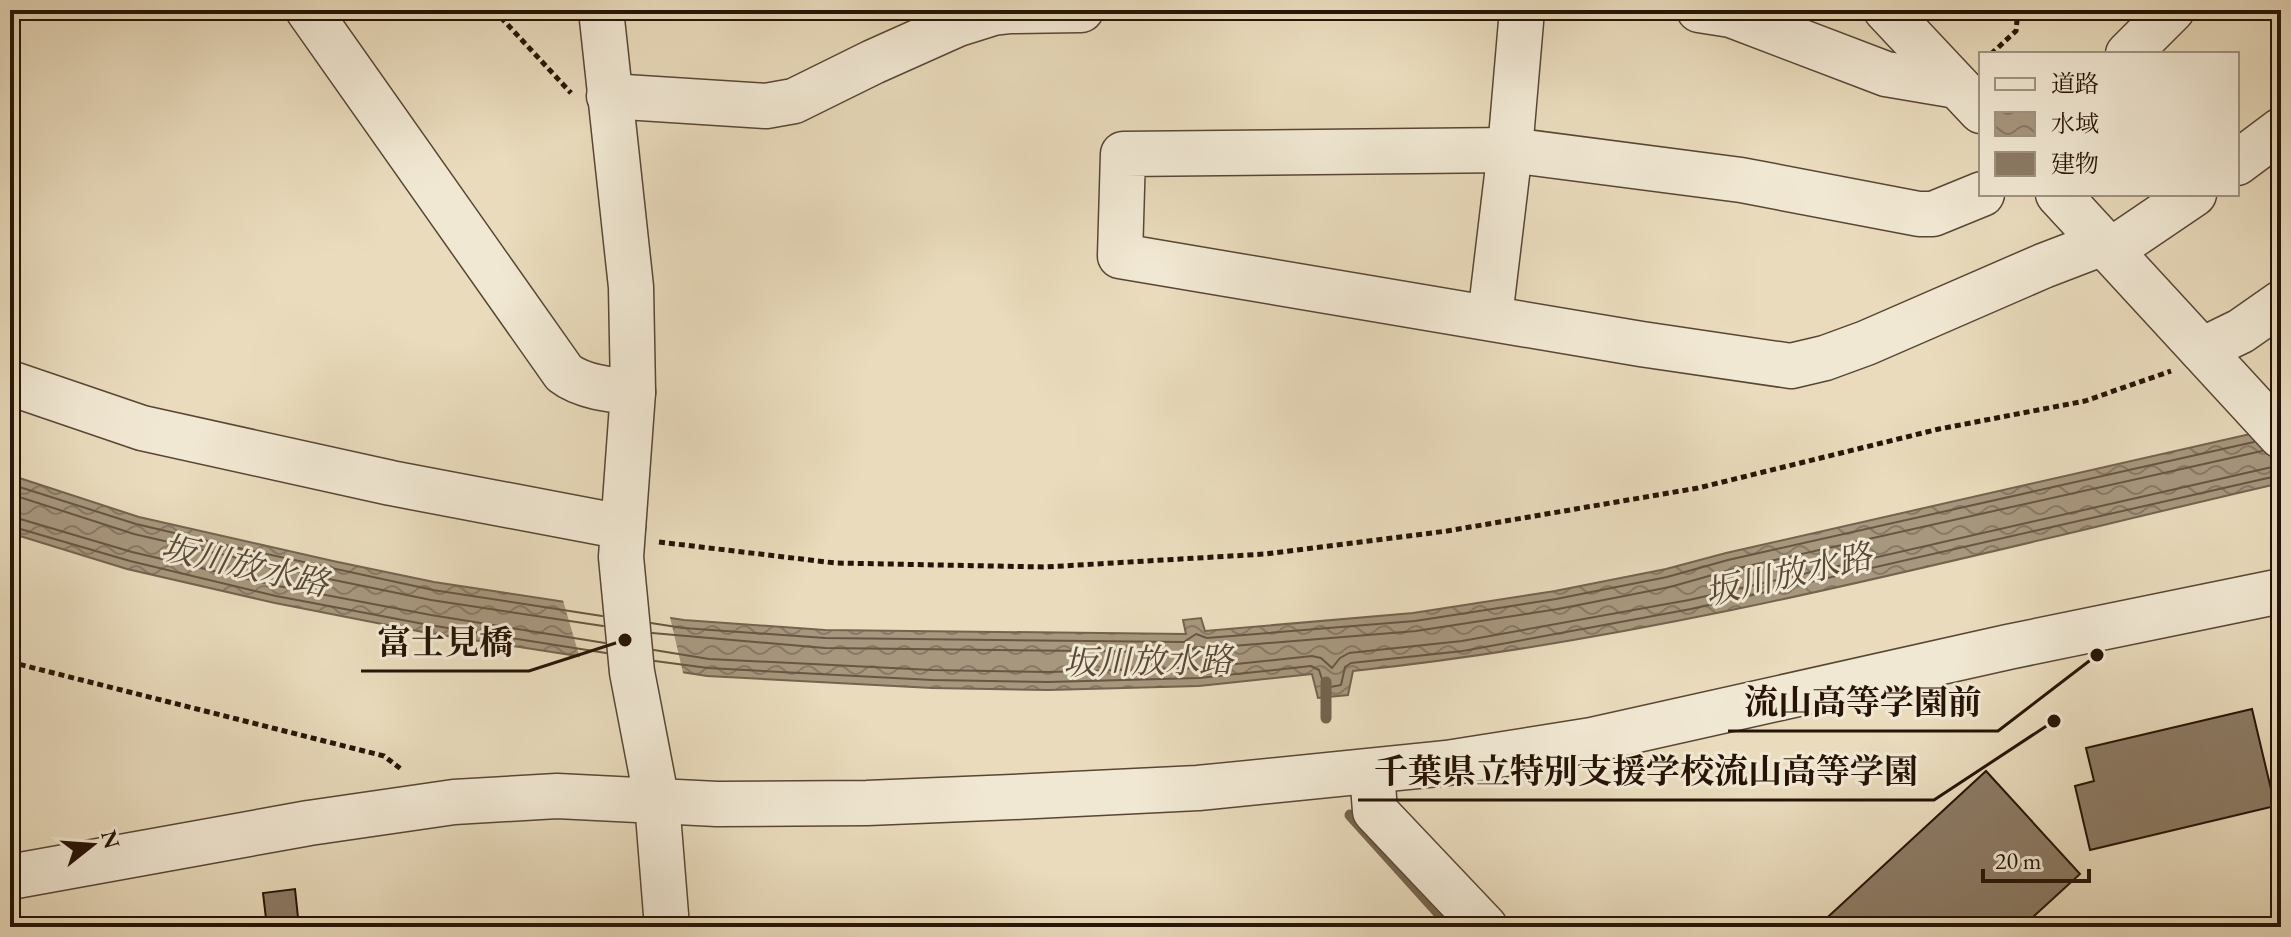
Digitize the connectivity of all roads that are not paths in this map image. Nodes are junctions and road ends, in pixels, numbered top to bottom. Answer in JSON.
{"nodes":[{"id":1,"x":308,"y":10,"type":"edge"},
{"id":2,"x":601,"y":10,"type":"edge"},
{"id":3,"x":1081,"y":10,"type":"edge"},
{"id":4,"x":1522,"y":10,"type":"edge"},
{"id":5,"x":1699,"y":10,"type":"edge"},
{"id":6,"x":1886,"y":10,"type":"edge"},
{"id":7,"x":2172,"y":10,"type":"edge"},
{"id":8,"x":2130,"y":52,"type":"edge"},
{"id":9,"x":1969,"y":99,"type":"edge"},
{"id":10,"x":611,"y":114,"type":"junction"},
{"id":11,"x":2281,"y":130,"type":"edge"},
{"id":12,"x":1510,"y":150,"type":"junction"},
{"id":13,"x":2239,"y":162,"type":"edge"},
{"id":14,"x":1979,"y":195,"type":"edge"},
{"id":15,"x":2060,"y":196,"type":"edge"},
{"id":16,"x":2191,"y":196,"type":"edge"},
{"id":17,"x":2106,"y":247,"type":"junction"},
{"id":18,"x":2281,"y":303,"type":"edge"},
{"id":19,"x":1490,"y":317,"type":"junction"},
{"id":20,"x":2214,"y":362,"type":"junction"},
{"id":21,"x":10,"y":383,"type":"edge"},
{"id":22,"x":633,"y":392,"type":"junction"},
{"id":23,"x":2281,"y":436,"type":"edge"},
{"id":24,"x":622,"y":541,"type":"junction"},
{"id":25,"x":2281,"y":591,"type":"edge"},
{"id":26,"x":1372,"y":772,"type":"junction"},
{"id":27,"x":653,"y":782,"type":"junction"},
{"id":28,"x":10,"y":877,"type":"edge"},
{"id":29,"x":667,"y":927,"type":"edge"},
{"id":30,"x":1485,"y":927,"type":"edge"}],
"edges":[{"from":1,"to":22,"type":"street"},
{"from":2,"to":10,"type":"street"},
{"from":3,"to":10,"type":"street"},
{"from":4,"to":12,"type":"street"},
{"from":5,"to":9,"type":"street"},
{"from":6,"to":9,"type":"street"},
{"from":7,"to":8,"type":"street"},
{"from":10,"to":22,"type":"street"},
{"from":11,"to":13,"type":"street"},
{"from":12,"to":14,"type":"street"},
{"from":12,"to":19,"type":"street"},
{"from":12,"to":19,"type":"street"},
{"from":15,"to":17,"type":"street"},
{"from":16,"to":17,"type":"street"},
{"from":17,"to":19,"type":"street"},
{"from":17,"to":20,"type":"street"},
{"from":18,"to":20,"type":"street"},
{"from":20,"to":23,"type":"street"},
{"from":21,"to":24,"type":"street"},
{"from":22,"to":24,"type":"street"},
{"from":24,"to":27,"type":"street"},
{"from":25,"to":26,"type":"street"},
{"from":26,"to":27,"type":"street"},
{"from":26,"to":30,"type":"street"},
{"from":27,"to":28,"type":"street"},
{"from":27,"to":29,"type":"street"}]}
